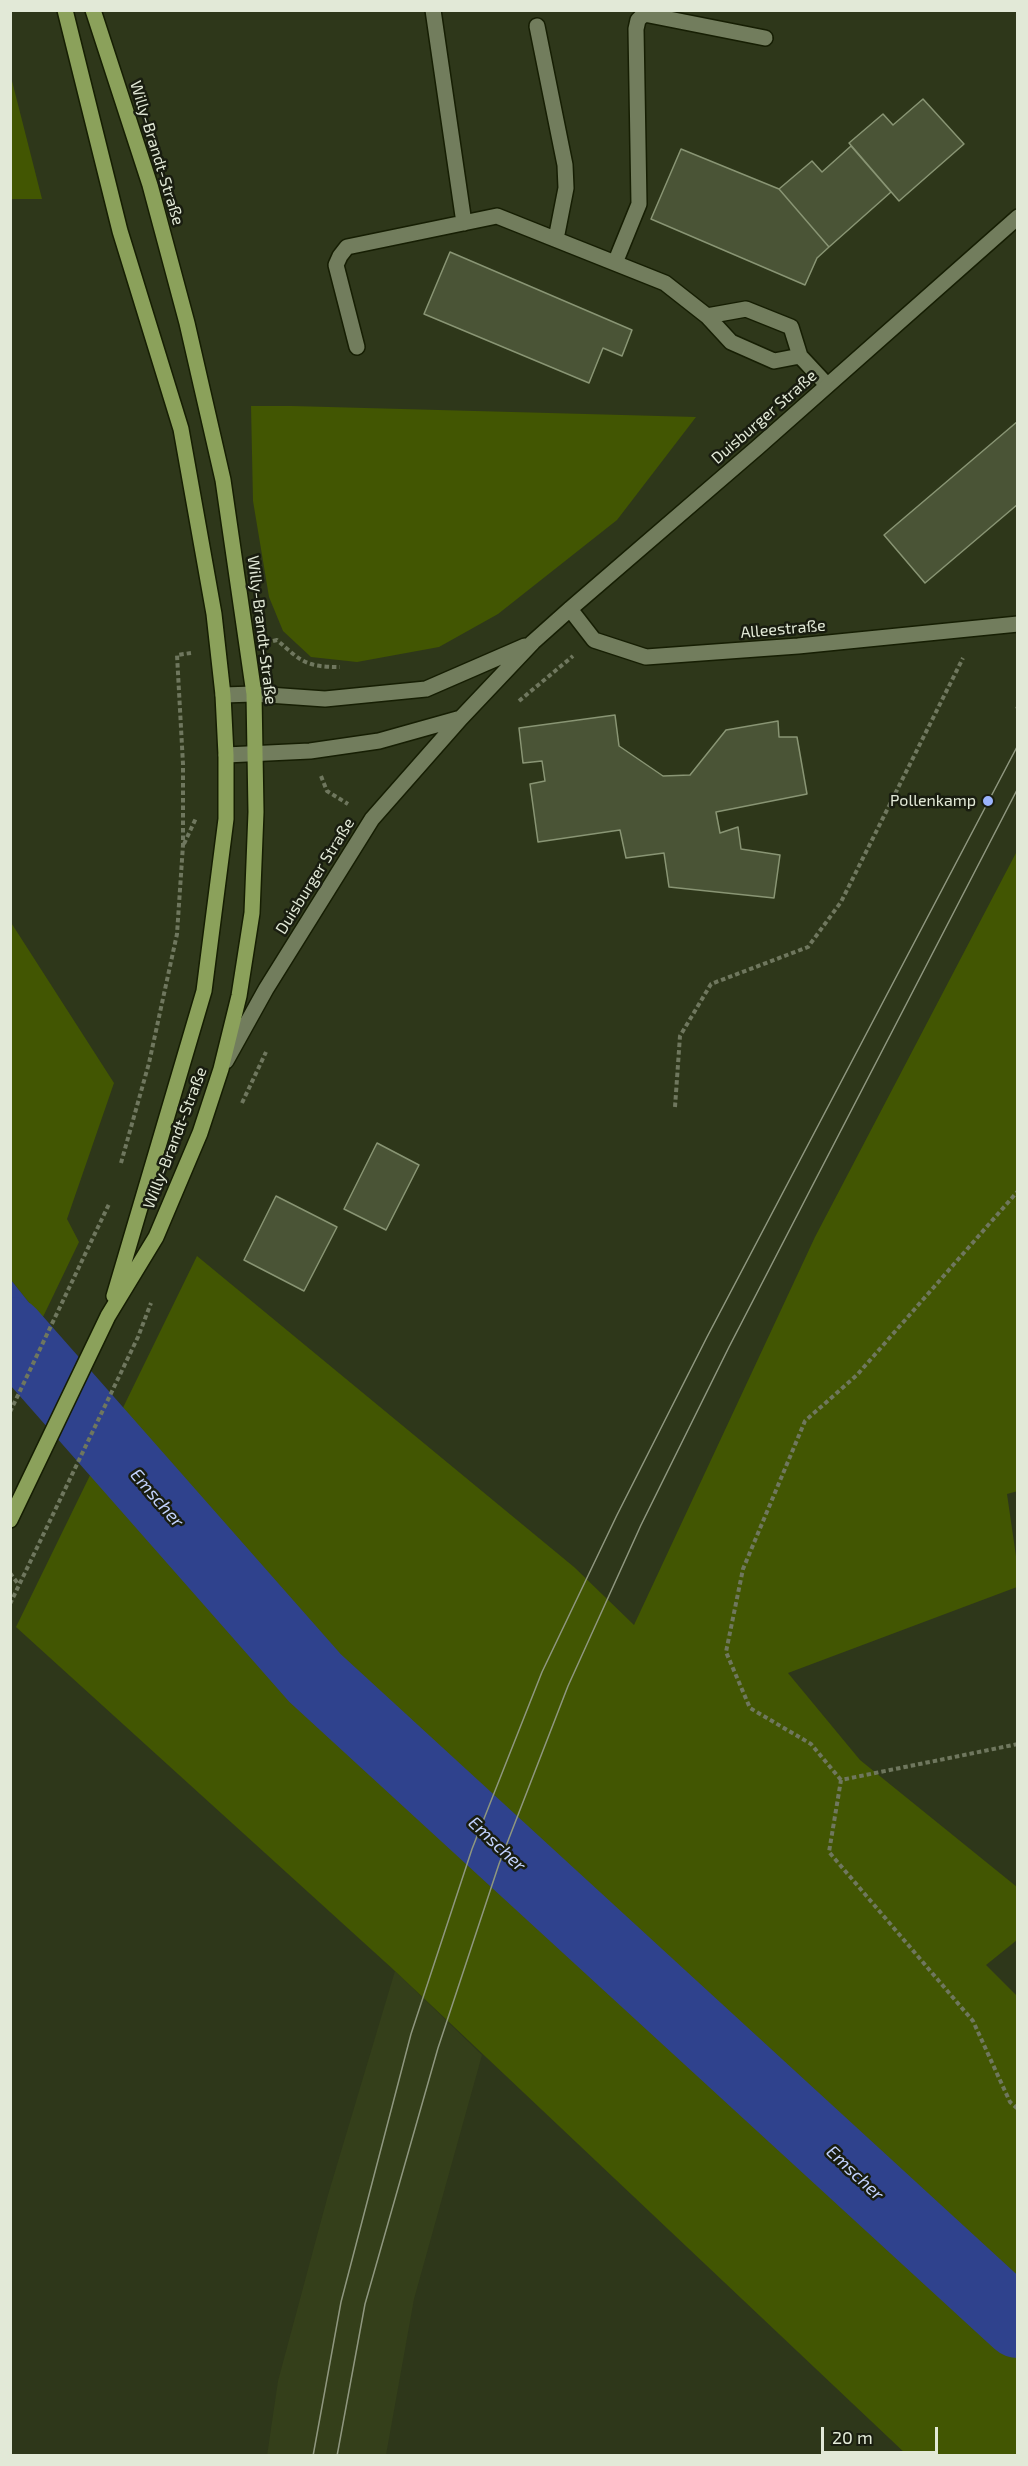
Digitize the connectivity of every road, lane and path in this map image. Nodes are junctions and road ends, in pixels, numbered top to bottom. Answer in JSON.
{"nodes":[{"id":1,"x":65,"y":10,"type":"edge"},
{"id":2,"x":93,"y":10,"type":"edge"},
{"id":3,"x":433,"y":10,"type":"edge"},
{"id":4,"x":537,"y":26,"type":"dead end"},
{"id":5,"x":765,"y":38,"type":"dead end"},
{"id":6,"x":1017,"y":217,"type":"edge"},
{"id":7,"x":464,"y":223,"type":"junction"},
{"id":8,"x":556,"y":239,"type":"junction"},
{"id":9,"x":615,"y":263,"type":"junction"},
{"id":10,"x":707,"y":316,"type":"junction"},
{"id":11,"x":357,"y":347,"type":"dead end"},
{"id":12,"x":800,"y":356,"type":"junction"},
{"id":13,"x":827,"y":386,"type":"junction"},
{"id":14,"x":570,"y":609,"type":"junction"},
{"id":15,"x":1017,"y":624,"type":"edge"},
{"id":16,"x":978,"y":628,"type":"junction"},
{"id":17,"x":533,"y":642,"type":"junction"},
{"id":18,"x":177,"y":654,"type":"dead end"},
{"id":19,"x":313,"y":667,"type":"dead end"},
{"id":20,"x":343,"y":667,"type":"dead end"},
{"id":21,"x":254,"y":694,"type":"junction"},
{"id":22,"x":223,"y":695,"type":"junction"},
{"id":23,"x":461,"y":718,"type":"junction"},
{"id":24,"x":255,"y":753,"type":"junction"},
{"id":25,"x":226,"y":755,"type":"junction"},
{"id":26,"x":267,"y":1049,"type":"dead end"},
{"id":27,"x":221,"y":1069,"type":"junction"},
{"id":28,"x":675,"y":1107,"type":"dead end"},
{"id":29,"x":238,"y":1110,"type":"dead end"},
{"id":30,"x":120,"y":1167,"type":"dead end"},
{"id":31,"x":1017,"y":1191,"type":"edge"},
{"id":32,"x":111,"y":1202,"type":"dead end"},
{"id":33,"x":153,"y":1297,"type":"dead end"},
{"id":34,"x":108,"y":1316,"type":"junction"},
{"id":35,"x":10,"y":1412,"type":"edge"},
{"id":36,"x":10,"y":1520,"type":"edge"},
{"id":37,"x":10,"y":1573,"type":"edge"},
{"id":38,"x":19,"y":1586,"type":"junction"},
{"id":39,"x":10,"y":1604,"type":"edge"},
{"id":40,"x":1017,"y":1744,"type":"edge"},
{"id":41,"x":842,"y":1780,"type":"junction"},
{"id":42,"x":1017,"y":2109,"type":"edge"}],
"edges":[{"from":1,"to":22,"type":"main road","name":"Willy-Brandt-Straße"},
{"from":2,"to":21,"type":"main road","name":"Willy-Brandt-Straße"},
{"from":3,"to":7,"type":"street"},
{"from":4,"to":8,"type":"street"},
{"from":5,"to":9,"type":"street"},
{"from":6,"to":13,"type":"street","name":"Duisburger Straße"},
{"from":7,"to":8,"type":"street"},
{"from":7,"to":11,"type":"street"},
{"from":8,"to":9,"type":"street"},
{"from":9,"to":10,"type":"street"},
{"from":10,"to":12,"type":"street"},
{"from":10,"to":12,"type":"street"},
{"from":12,"to":13,"type":"street"},
{"from":13,"to":14,"type":"street","name":"Duisburger Straße"},
{"from":14,"to":16,"type":"street","name":"Alleestraße"},
{"from":14,"to":17,"type":"street","name":"Duisburger Straße"},
{"from":15,"to":16,"type":"street","name":"Alleestraße"},
{"from":16,"to":28,"type":"path"},
{"from":17,"to":21,"type":"street","name":"Duisburger Straße"},
{"from":17,"to":23,"type":"street","name":"Duisburger Straße"},
{"from":18,"to":30,"type":"path"},
{"from":19,"to":20,"type":"path"},
{"from":21,"to":22,"type":"street","name":"Duisburger Straße"},
{"from":21,"to":24,"type":"main road","name":"Willy-Brandt-Straße"},
{"from":22,"to":25,"type":"main road","name":"Willy-Brandt-Straße"},
{"from":23,"to":24,"type":"street"},
{"from":23,"to":27,"type":"street","name":"Duisburger Straße"},
{"from":24,"to":25,"type":"street"},
{"from":24,"to":27,"type":"main road","name":"Willy-Brandt-Straße"},
{"from":25,"to":34,"type":"main road","name":"Willy-Brandt-Straße"},
{"from":26,"to":29,"type":"path"},
{"from":27,"to":34,"type":"main road","name":"Willy-Brandt-Straße"},
{"from":31,"to":41,"type":"path"},
{"from":32,"to":35,"type":"path"},
{"from":33,"to":38,"type":"path"},
{"from":34,"to":36,"type":"main road","name":"Willy-Brandt-Straße"},
{"from":37,"to":38,"type":"path"},
{"from":38,"to":39,"type":"path"},
{"from":40,"to":41,"type":"path"},
{"from":41,"to":42,"type":"path"}]}
